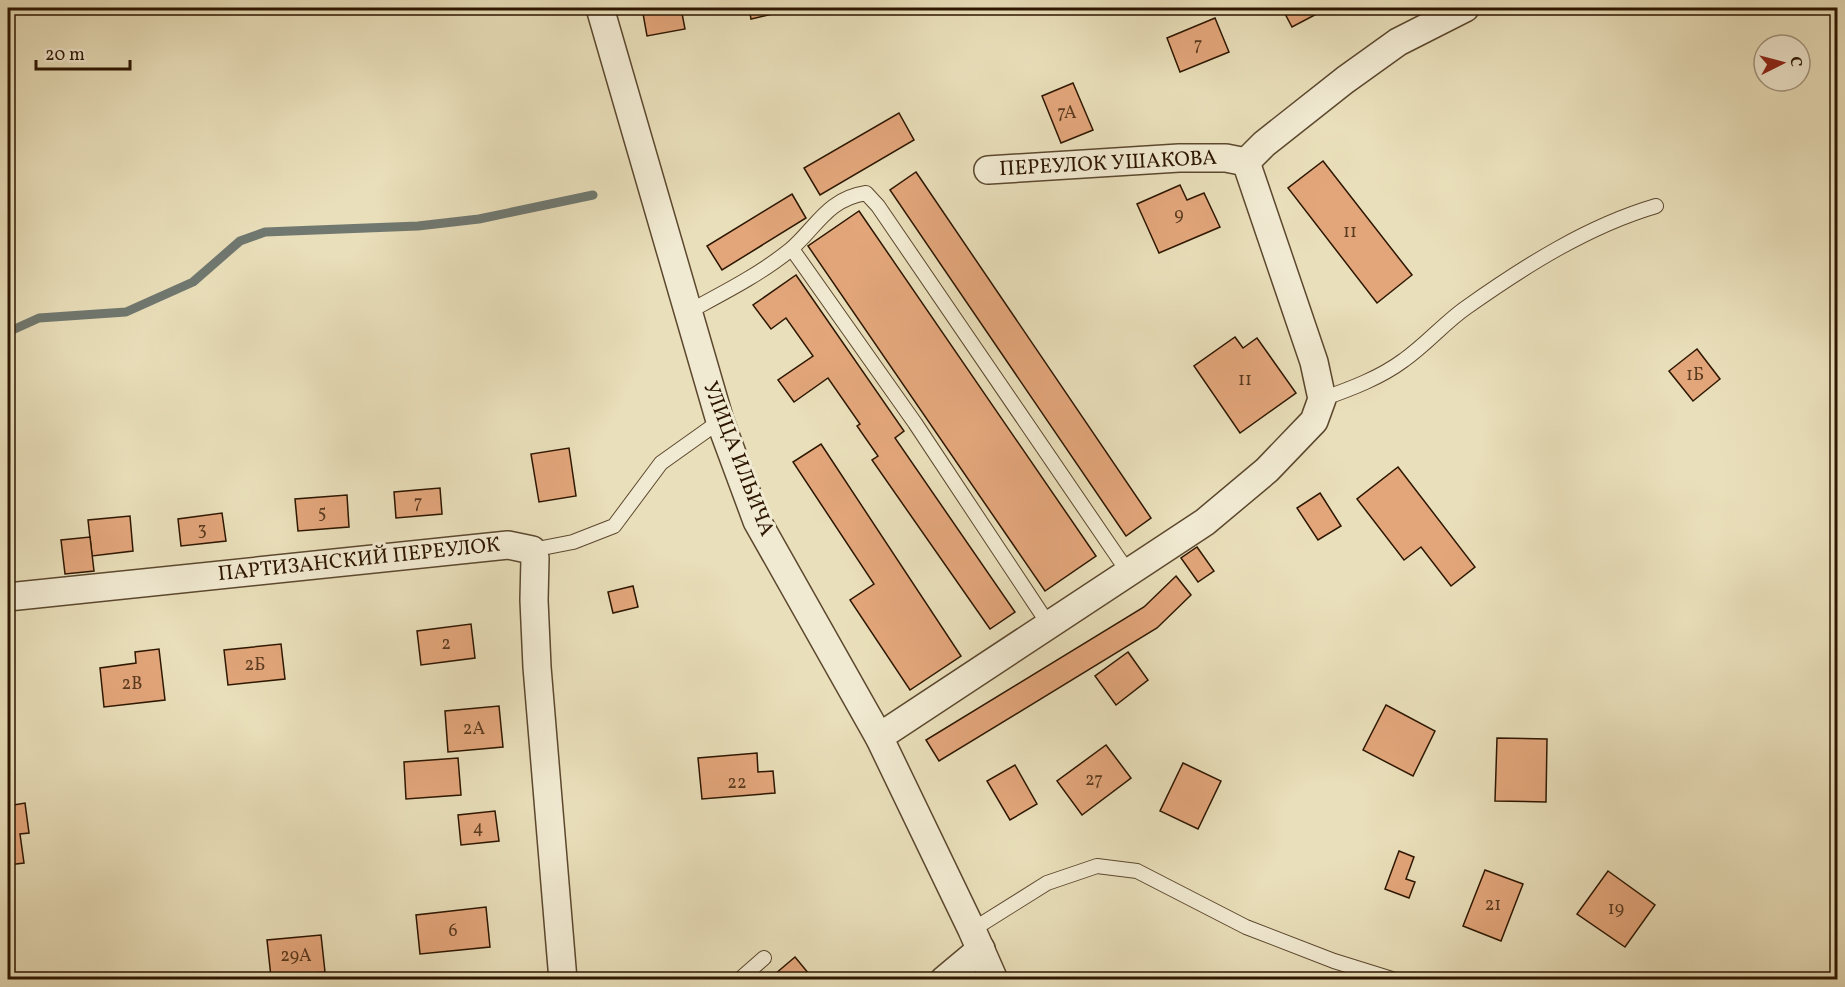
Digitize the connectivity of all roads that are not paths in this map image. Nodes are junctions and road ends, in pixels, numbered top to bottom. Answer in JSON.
{"nodes":[{"id":1,"x":600,"y":8,"type":"edge"},
{"id":2,"x":1465,"y":8,"type":"edge"},
{"id":3,"x":1246,"y":162,"type":"junction"},
{"id":4,"x":988,"y":170,"type":"dead end"},
{"id":5,"x":1656,"y":206,"type":"dead end"},
{"id":6,"x":792,"y":249,"type":"junction"},
{"id":7,"x":688,"y":312,"type":"junction"},
{"id":8,"x":1322,"y":399,"type":"junction"},
{"id":9,"x":720,"y":421,"type":"junction"},
{"id":10,"x":532,"y":550,"type":"junction"},
{"id":11,"x":1128,"y":572,"type":"junction"},
{"id":12,"x":8,"y":597,"type":"edge"},
{"id":13,"x":1049,"y":625,"type":"junction"},
{"id":14,"x":879,"y":737,"type":"junction"},
{"id":15,"x":977,"y":940,"type":"junction"},
{"id":16,"x":764,"y":958,"type":"dead end"},
{"id":17,"x":563,"y":980,"type":"edge"},
{"id":18,"x":739,"y":980,"type":"edge"},
{"id":19,"x":944,"y":980,"type":"edge"},
{"id":20,"x":994,"y":980,"type":"edge"},
{"id":21,"x":1395,"y":980,"type":"edge"}],
"edges":[{"from":1,"to":7,"type":"street","name":"УЛИЦА ИЛЬИЧА"},
{"from":2,"to":3,"type":"street","name":"ПЕРЕУЛОК УШАКОВА"},
{"from":3,"to":4,"type":"street","name":"ПЕРЕУЛОК УШАКОВА"},
{"from":3,"to":8,"type":"street"},
{"from":5,"to":8,"type":"lane"},
{"from":6,"to":7,"type":"lane"},
{"from":6,"to":11,"type":"lane"},
{"from":6,"to":13,"type":"lane"},
{"from":7,"to":9,"type":"street","name":"УЛИЦА ИЛЬИЧА"},
{"from":8,"to":11,"type":"street"},
{"from":9,"to":10,"type":"lane"},
{"from":9,"to":14,"type":"street","name":"УЛИЦА ИЛЬИЧА"},
{"from":10,"to":12,"type":"street","name":"ПАРТИЗАНСКИЙ ПЕРЕУЛОК"},
{"from":10,"to":17,"type":"street","name":"ПАРТИЗАНСКИЙ ПЕРЕУЛОК"},
{"from":11,"to":13,"type":"street"},
{"from":13,"to":14,"type":"street"},
{"from":14,"to":15,"type":"street","name":"УЛИЦА ИЛЬИЧА"},
{"from":15,"to":19,"type":"street"},
{"from":15,"to":20,"type":"street","name":"УЛИЦА ИЛЬИЧА"},
{"from":15,"to":21,"type":"lane"},
{"from":16,"to":18,"type":"lane"}]}
